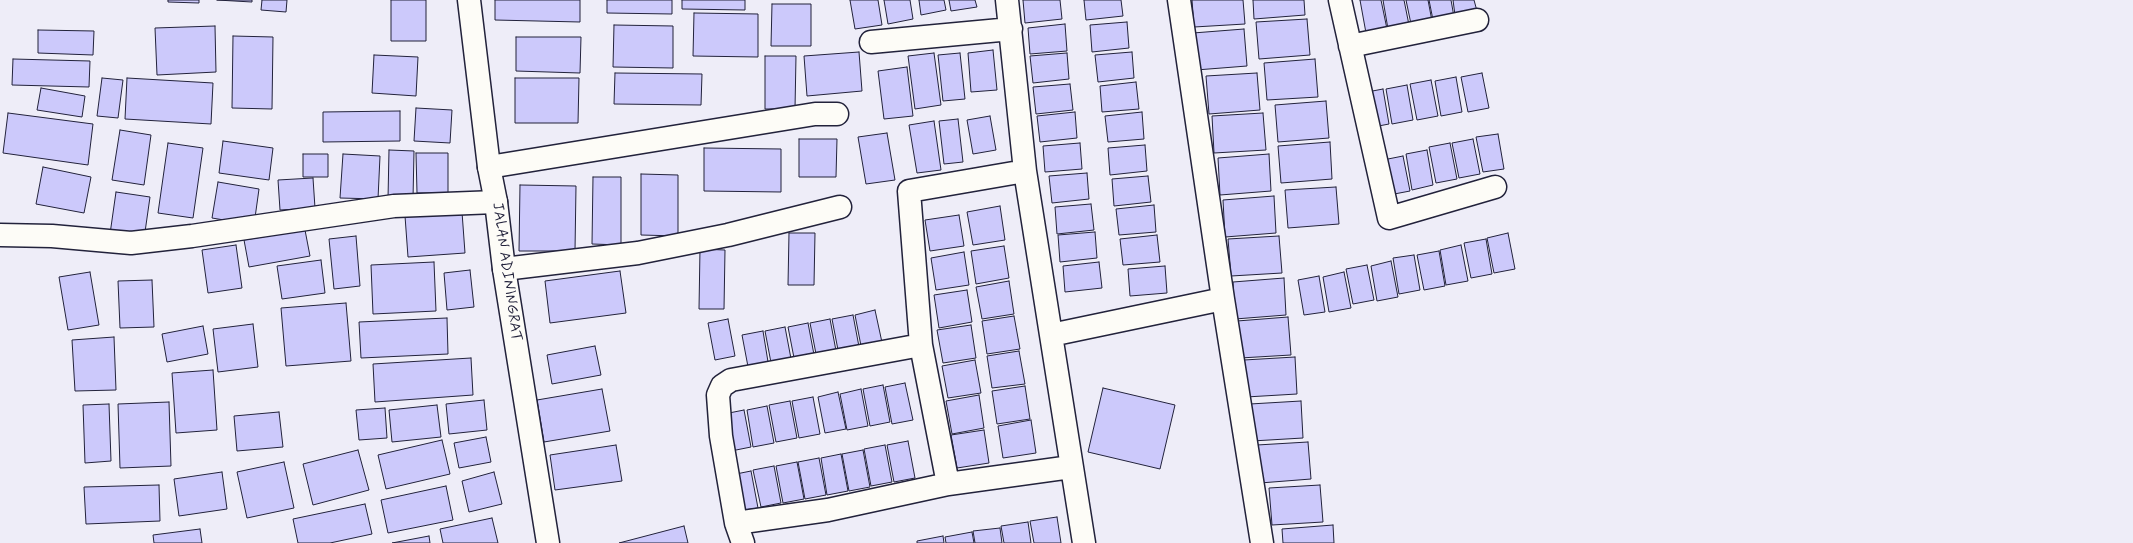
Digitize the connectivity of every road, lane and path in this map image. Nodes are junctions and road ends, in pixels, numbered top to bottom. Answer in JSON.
{"nodes":[{"id":1,"x":469,"y":0,"type":"edge"},
{"id":2,"x":1007,"y":0,"type":"edge"},
{"id":3,"x":1178,"y":0,"type":"edge"},
{"id":4,"x":1340,"y":0,"type":"edge"},
{"id":5,"x":1477,"y":20,"type":"dead end"},
{"id":6,"x":1011,"y":29,"type":"junction"},
{"id":7,"x":871,"y":42,"type":"dead end"},
{"id":8,"x":1350,"y":46,"type":"junction"},
{"id":9,"x":837,"y":114,"type":"dead end"},
{"id":10,"x":489,"y":167,"type":"junction"},
{"id":11,"x":1025,"y":171,"type":"junction"},
{"id":12,"x":1494,"y":187,"type":"dead end"},
{"id":13,"x":496,"y":202,"type":"junction"},
{"id":14,"x":840,"y":207,"type":"dead end"},
{"id":15,"x":0,"y":235,"type":"edge"},
{"id":16,"x":504,"y":269,"type":"junction"},
{"id":17,"x":1223,"y":299,"type":"junction"},
{"id":18,"x":1051,"y":335,"type":"junction"},
{"id":19,"x":921,"y":345,"type":"junction"},
{"id":20,"x":1071,"y":467,"type":"junction"},
{"id":21,"x":948,"y":484,"type":"junction"},
{"id":22,"x":739,"y":533,"type":"edge"},
{"id":23,"x":548,"y":543,"type":"edge"},
{"id":24,"x":1084,"y":543,"type":"edge"},
{"id":25,"x":1262,"y":543,"type":"edge"}],
"edges":[{"from":1,"to":10,"type":"street","name":"JALAN ADININGRAT"},
{"from":2,"to":6,"type":"street"},
{"from":3,"to":17,"type":"street"},
{"from":4,"to":8,"type":"street"},
{"from":5,"to":8,"type":"street"},
{"from":6,"to":7,"type":"street"},
{"from":6,"to":11,"type":"street"},
{"from":8,"to":12,"type":"street"},
{"from":9,"to":10,"type":"street"},
{"from":10,"to":13,"type":"street","name":"JALAN ADININGRAT"},
{"from":11,"to":18,"type":"street"},
{"from":11,"to":19,"type":"street"},
{"from":13,"to":15,"type":"street"},
{"from":13,"to":16,"type":"street","name":"JALAN ADININGRAT"},
{"from":14,"to":16,"type":"street"},
{"from":16,"to":23,"type":"street","name":"JALAN ADININGRAT"},
{"from":17,"to":18,"type":"street"},
{"from":17,"to":25,"type":"street"},
{"from":18,"to":20,"type":"street"},
{"from":19,"to":21,"type":"street"},
{"from":19,"to":22,"type":"street"},
{"from":20,"to":21,"type":"street"},
{"from":20,"to":24,"type":"street"},
{"from":21,"to":22,"type":"street"}]}
